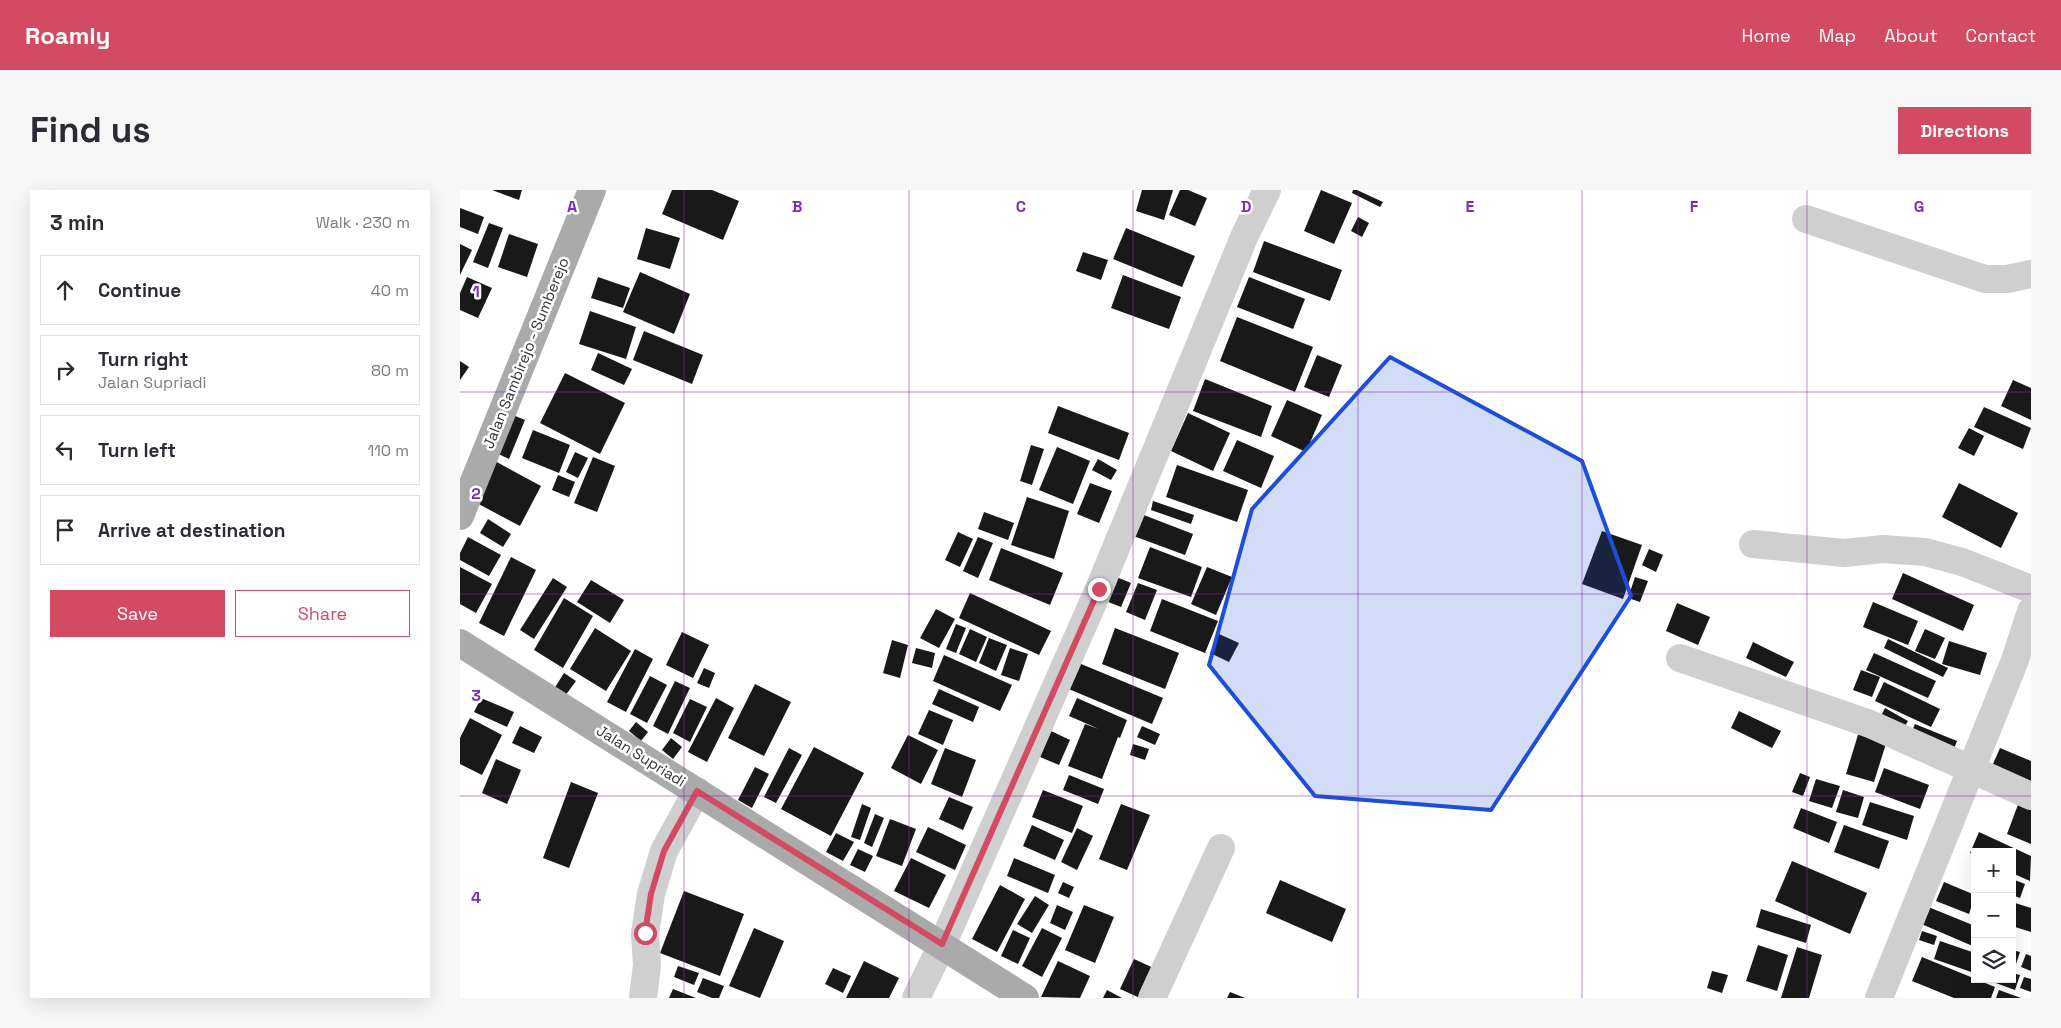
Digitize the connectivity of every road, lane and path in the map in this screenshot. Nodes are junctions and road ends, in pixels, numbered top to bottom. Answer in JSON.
{"nodes":[{"id":1,"x":592,"y":190,"type":"edge"},
{"id":2,"x":1267,"y":190,"type":"edge"},
{"id":3,"x":1806,"y":219,"type":"dead end"},
{"id":4,"x":2031,"y":274,"type":"edge"},
{"id":5,"x":460,"y":516,"type":"edge"},
{"id":6,"x":1753,"y":544,"type":"dead end"},
{"id":7,"x":2031,"y":589,"type":"edge"},
{"id":8,"x":2031,"y":611,"type":"edge"},
{"id":9,"x":460,"y":643,"type":"edge"},
{"id":10,"x":1680,"y":658,"type":"dead end"},
{"id":11,"x":1970,"y":769,"type":"junction"},
{"id":12,"x":697,"y":791,"type":"junction"},
{"id":13,"x":2031,"y":796,"type":"edge"},
{"id":14,"x":1221,"y":848,"type":"dead end"},
{"id":15,"x":942,"y":944,"type":"junction"},
{"id":16,"x":643,"y":998,"type":"edge"},
{"id":17,"x":916,"y":998,"type":"edge"},
{"id":18,"x":1025,"y":998,"type":"edge"},
{"id":19,"x":1152,"y":998,"type":"edge"},
{"id":20,"x":1879,"y":998,"type":"edge"}],
"edges":[{"from":1,"to":5,"type":"main road","name":"Jalan Sambirejo - Sumberejo"},
{"from":2,"to":15,"type":"street"},
{"from":3,"to":4,"type":"street"},
{"from":6,"to":7,"type":"street"},
{"from":8,"to":11,"type":"street"},
{"from":9,"to":12,"type":"main road","name":"Jalan Supriadi"},
{"from":10,"to":11,"type":"street"},
{"from":11,"to":13,"type":"street"},
{"from":11,"to":20,"type":"street"},
{"from":12,"to":15,"type":"main road","name":"Jalan Supriadi"},
{"from":12,"to":16,"type":"street"},
{"from":14,"to":19,"type":"street"},
{"from":15,"to":17,"type":"street"},
{"from":15,"to":18,"type":"main road","name":"Jalan Supriadi"}]}
